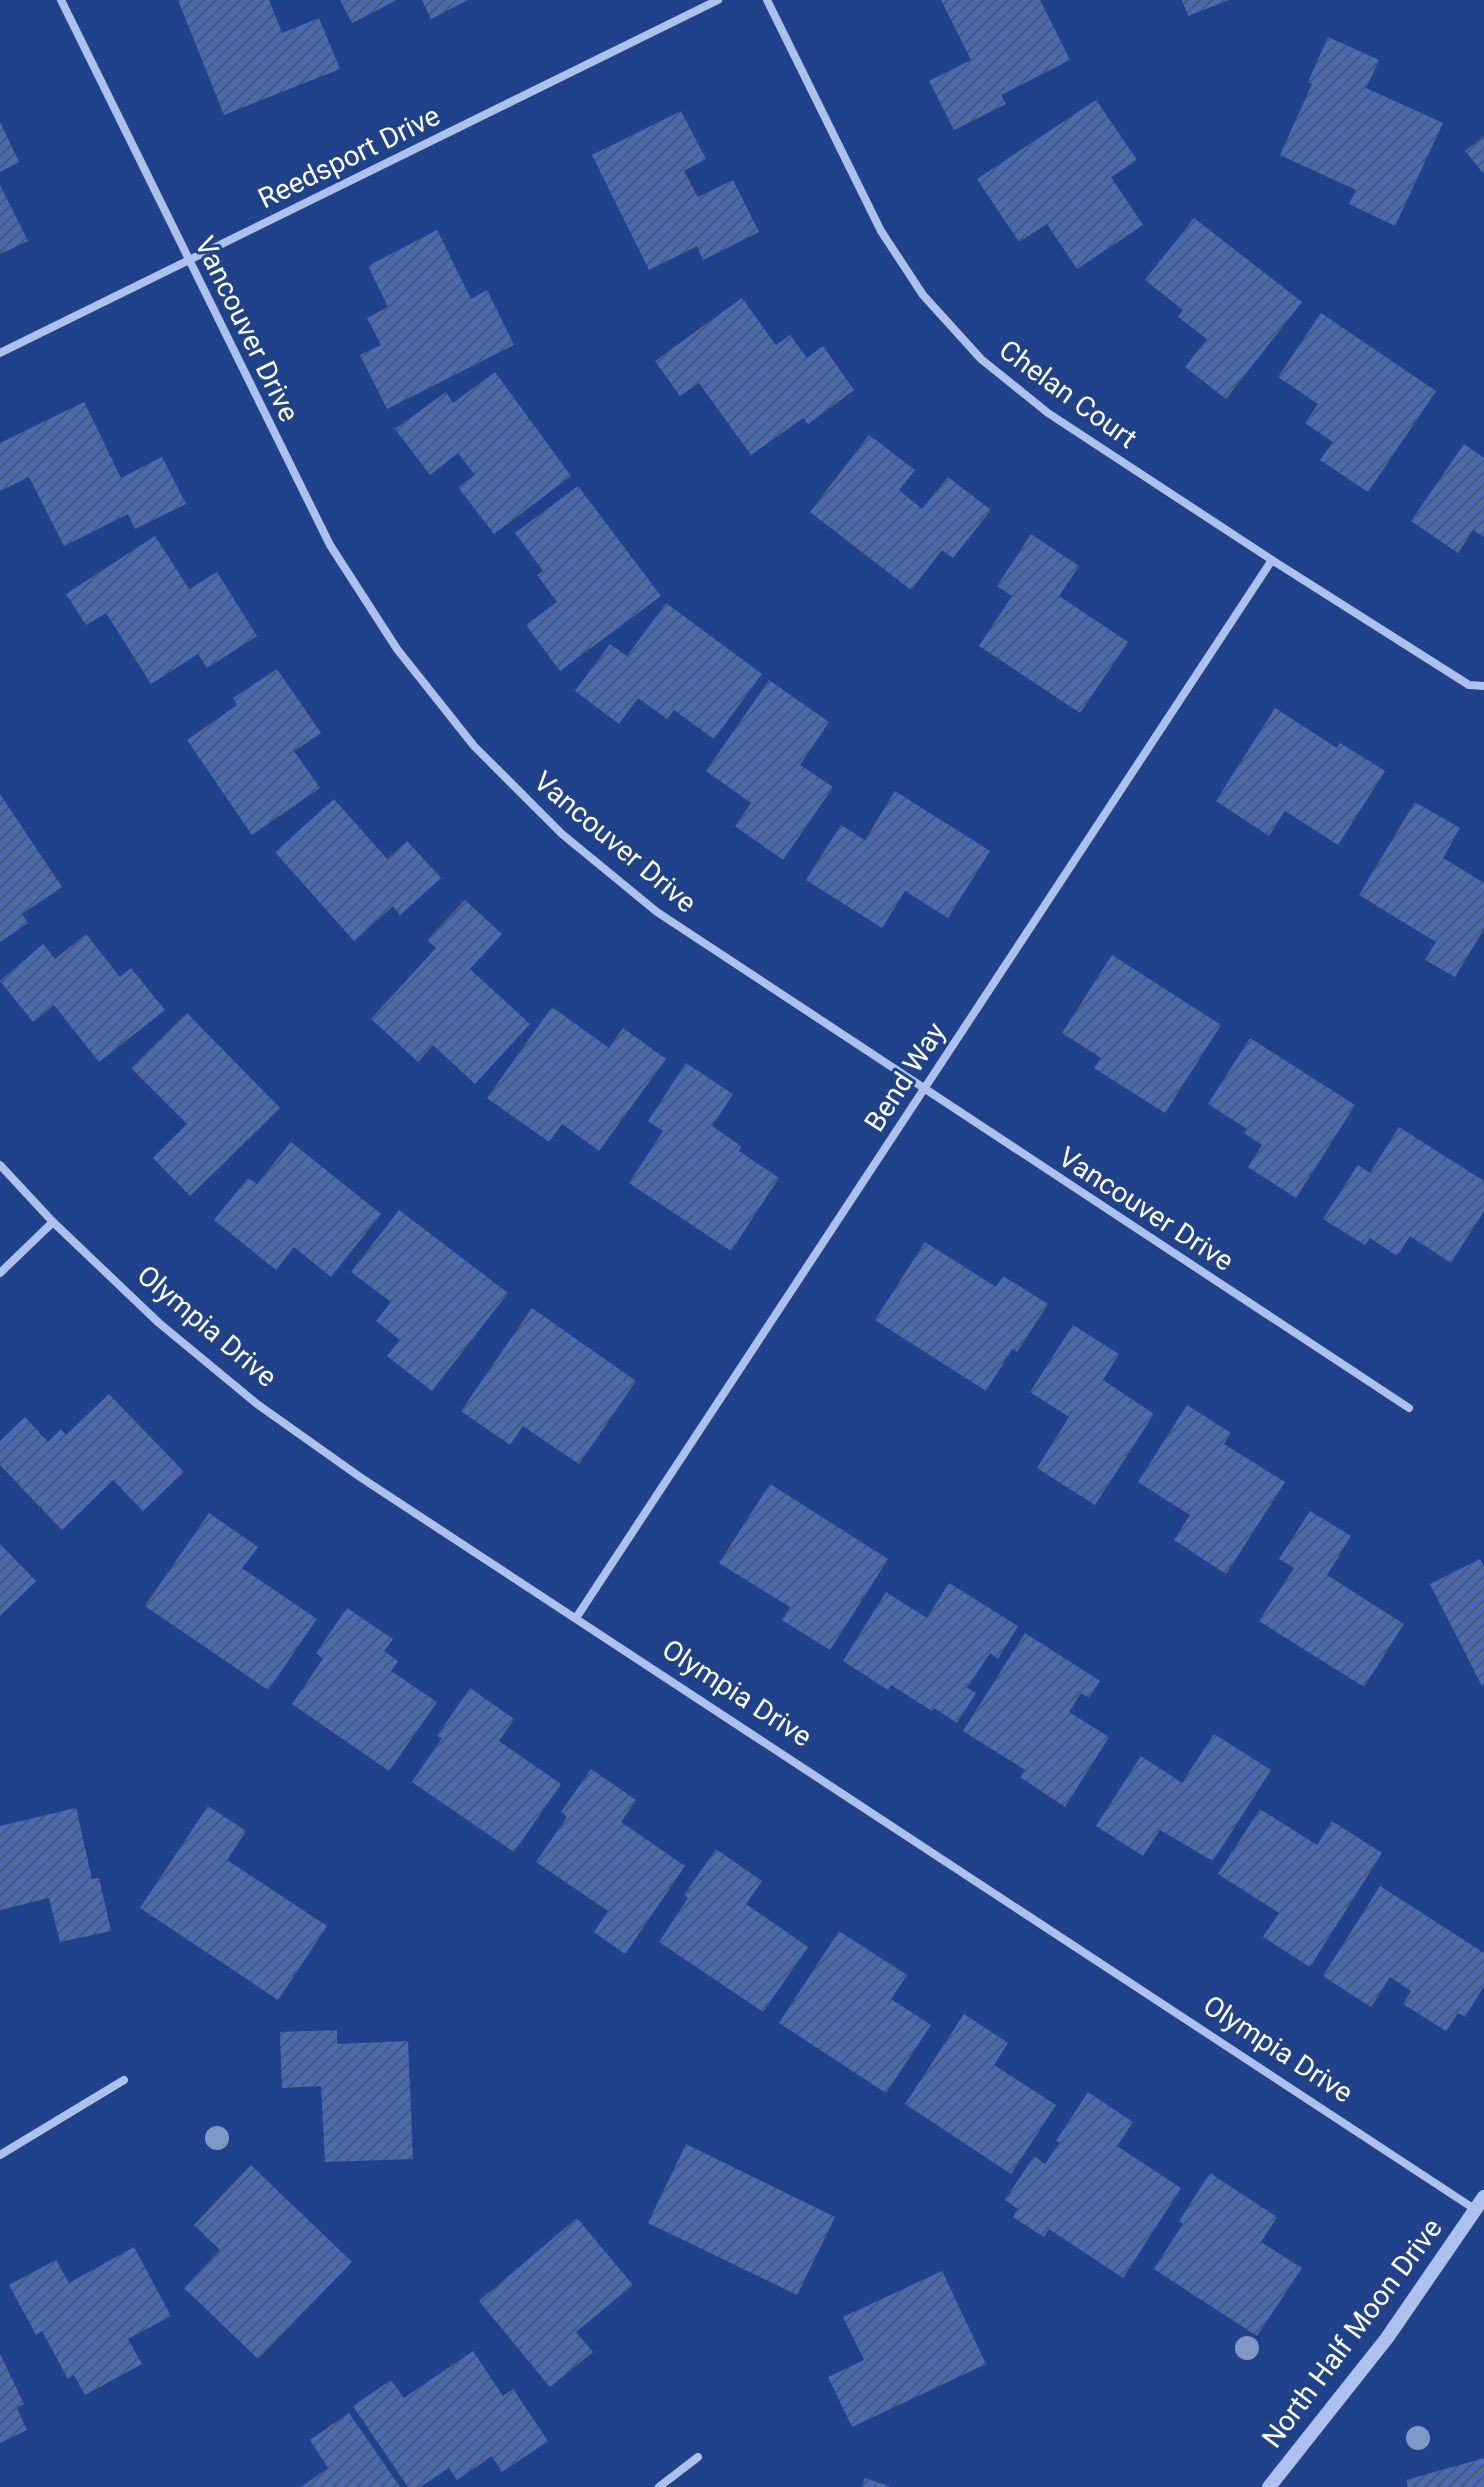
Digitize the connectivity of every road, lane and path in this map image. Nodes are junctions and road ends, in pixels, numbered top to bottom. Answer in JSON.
{"nodes":[{"id":1,"x":61,"y":0,"type":"edge"},
{"id":2,"x":718,"y":0,"type":"edge"},
{"id":3,"x":767,"y":0,"type":"edge"},
{"id":4,"x":188,"y":261,"type":"junction"},
{"id":5,"x":0,"y":353,"type":"edge"},
{"id":6,"x":1272,"y":560,"type":"junction"},
{"id":7,"x":1484,"y":686,"type":"edge"},
{"id":8,"x":924,"y":1089,"type":"junction"},
{"id":9,"x":0,"y":1165,"type":"edge"},
{"id":10,"x":53,"y":1222,"type":"junction"},
{"id":11,"x":0,"y":1273,"type":"edge"},
{"id":12,"x":1409,"y":1408,"type":"dead end"},
{"id":13,"x":576,"y":1618,"type":"junction"},
{"id":14,"x":124,"y":2080,"type":"dead end"},
{"id":15,"x":0,"y":2155,"type":"edge"},
{"id":16,"x":1484,"y":2197,"type":"edge"},
{"id":17,"x":1480,"y":2213,"type":"edge"},
{"id":18,"x":698,"y":2457,"type":"dead end"},
{"id":19,"x":659,"y":2487,"type":"edge"},
{"id":20,"x":1269,"y":2487,"type":"edge"}],
"edges":[{"from":1,"to":4,"type":"street","name":"Vancouver Drive"},
{"from":2,"to":4,"type":"street","name":"Reedsport Drive"},
{"from":3,"to":6,"type":"street","name":"Chelan Court"},
{"from":4,"to":5,"type":"street","name":"Reedsport Drive"},
{"from":4,"to":8,"type":"street","name":"Vancouver Drive"},
{"from":6,"to":7,"type":"street","name":"Chelan Court"},
{"from":6,"to":8,"type":"street","name":"Bend Way"},
{"from":8,"to":12,"type":"street","name":"Vancouver Drive"},
{"from":8,"to":13,"type":"street","name":"Bend Way"},
{"from":9,"to":10,"type":"street","name":"Olympia Drive"},
{"from":10,"to":11,"type":"street"},
{"from":10,"to":13,"type":"street","name":"Olympia Drive"},
{"from":13,"to":17,"type":"street","name":"Olympia Drive"},
{"from":14,"to":15,"type":"street"},
{"from":16,"to":17,"type":"street","name":"North Half Moon Drive"},
{"from":17,"to":20,"type":"street","name":"North Half Moon Drive"},
{"from":18,"to":19,"type":"street"}]}
